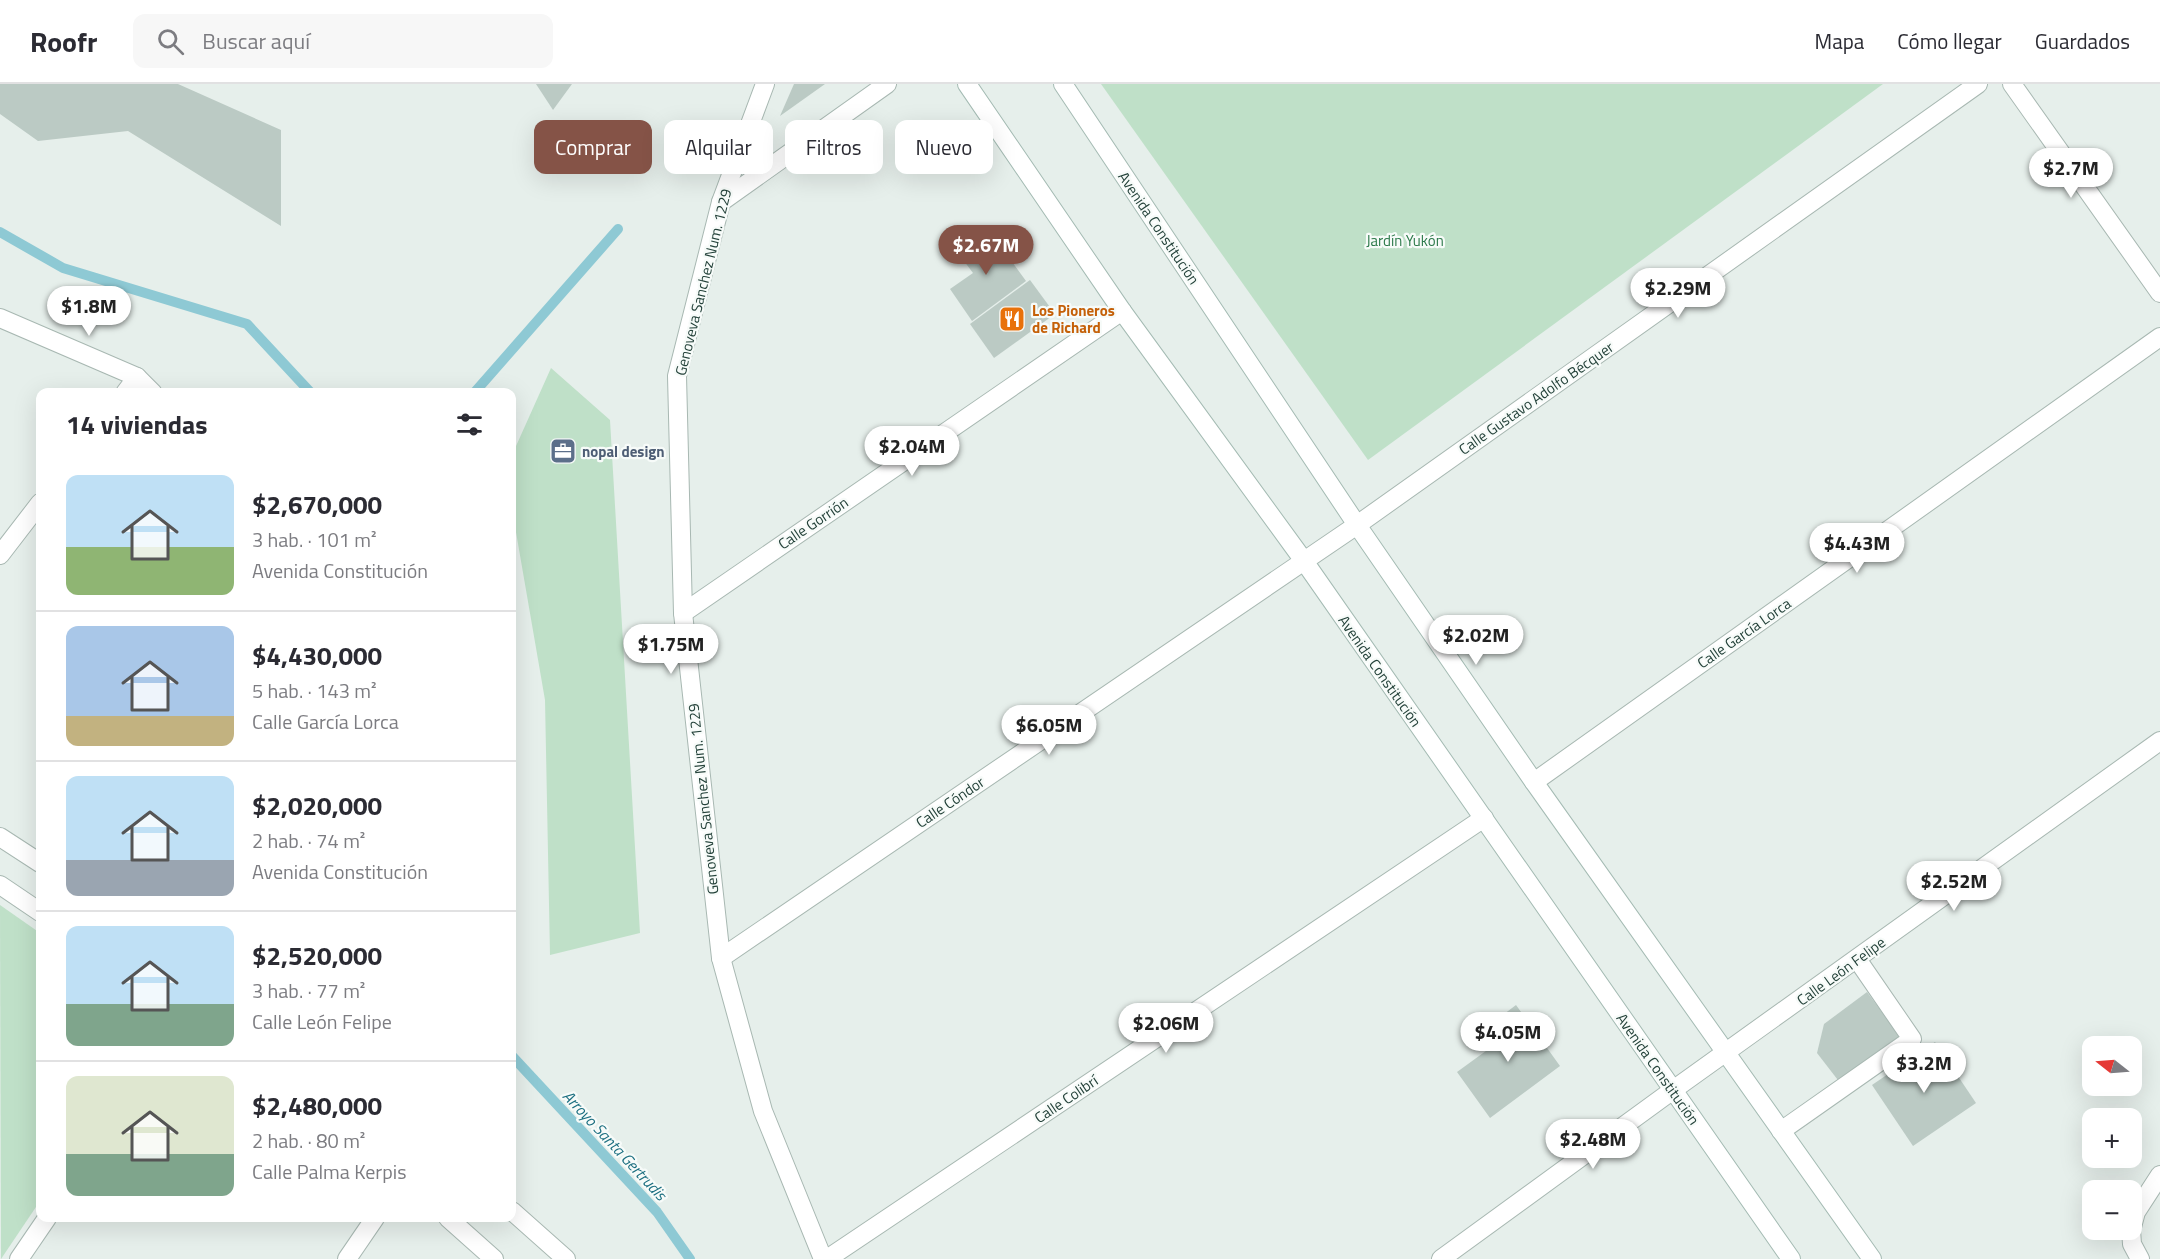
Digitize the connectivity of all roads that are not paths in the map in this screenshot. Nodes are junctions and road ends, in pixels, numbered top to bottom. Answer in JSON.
{"nodes":[{"id":1,"x":765,"y":84,"type":"edge"},
{"id":2,"x":887,"y":84,"type":"edge"},
{"id":3,"x":967,"y":84,"type":"edge"},
{"id":4,"x":1063,"y":84,"type":"edge"},
{"id":5,"x":1978,"y":84,"type":"edge"},
{"id":6,"x":2012,"y":84,"type":"edge"},
{"id":7,"x":721,"y":202,"type":"junction"},
{"id":8,"x":2160,"y":293,"type":"edge"},
{"id":9,"x":1122,"y":311,"type":"junction"},
{"id":10,"x":0,"y":318,"type":"edge"},
{"id":11,"x":2160,"y":337,"type":"edge"},
{"id":12,"x":137,"y":377,"type":"junction"},
{"id":13,"x":129,"y":388,"type":"edge"},
{"id":14,"x":148,"y":388,"type":"edge"},
{"id":15,"x":36,"y":508,"type":"edge"},
{"id":16,"x":1357,"y":525,"type":"junction"},
{"id":17,"x":0,"y":555,"type":"edge"},
{"id":18,"x":1304,"y":561,"type":"junction"},
{"id":19,"x":682,"y":613,"type":"junction"},
{"id":20,"x":2160,"y":741,"type":"edge"},
{"id":21,"x":1534,"y":782,"type":"junction"},
{"id":22,"x":1484,"y":818,"type":"junction"},
{"id":23,"x":0,"y":837,"type":"edge"},
{"id":24,"x":36,"y":860,"type":"edge"},
{"id":25,"x":0,"y":885,"type":"edge"},
{"id":26,"x":36,"y":909,"type":"edge"},
{"id":27,"x":721,"y":957,"type":"junction"},
{"id":28,"x":1857,"y":959,"type":"junction"},
{"id":29,"x":1726,"y":1053,"type":"junction"},
{"id":30,"x":1673,"y":1090,"type":"junction"},
{"id":31,"x":1781,"y":1131,"type":"junction"},
{"id":32,"x":2160,"y":1175,"type":"edge"},
{"id":33,"x":2142,"y":1207,"type":"edge"},
{"id":34,"x":516,"y":1214,"type":"edge"},
{"id":35,"x":44,"y":1222,"type":"edge"},
{"id":36,"x":372,"y":1222,"type":"edge"},
{"id":37,"x":452,"y":1222,"type":"edge"},
{"id":38,"x":2132,"y":1240,"type":"edge"},
{"id":39,"x":19,"y":1259,"type":"edge"},
{"id":40,"x":347,"y":1259,"type":"edge"},
{"id":41,"x":494,"y":1259,"type":"edge"},
{"id":42,"x":566,"y":1259,"type":"edge"},
{"id":43,"x":825,"y":1259,"type":"edge"},
{"id":44,"x":1441,"y":1259,"type":"edge"},
{"id":45,"x":1791,"y":1259,"type":"edge"},
{"id":46,"x":1872,"y":1259,"type":"edge"},
{"id":47,"x":2140,"y":1259,"type":"edge"}],
"edges":[{"from":1,"to":7,"type":"street","name":"Genoveva Sanchez Num. 1229"},
{"from":2,"to":7,"type":"street"},
{"from":3,"to":9,"type":"street","name":"Avenida Constitución"},
{"from":4,"to":16,"type":"street","name":"Avenida Constitución"},
{"from":5,"to":16,"type":"street","name":"Calle Gustavo Adolfo Bécquer"},
{"from":6,"to":8,"type":"street"},
{"from":7,"to":19,"type":"street","name":"Genoveva Sanchez Num. 1229"},
{"from":9,"to":18,"type":"street","name":"Avenida Constitución"},
{"from":9,"to":19,"type":"street","name":"Calle Gorrión"},
{"from":10,"to":12,"type":"street"},
{"from":11,"to":21,"type":"street","name":"Calle García Lorca"},
{"from":12,"to":13,"type":"street"},
{"from":12,"to":14,"type":"street"},
{"from":15,"to":17,"type":"street"},
{"from":16,"to":18,"type":"street","name":"Calle Cóndor"},
{"from":16,"to":21,"type":"street","name":"Avenida Constitución"},
{"from":18,"to":22,"type":"street","name":"Avenida Constitución"},
{"from":18,"to":27,"type":"street","name":"Calle Cóndor"},
{"from":19,"to":27,"type":"street","name":"Genoveva Sanchez Num. 1229"},
{"from":20,"to":28,"type":"street","name":"Calle León Felipe"},
{"from":21,"to":29,"type":"street","name":"Avenida Constitución"},
{"from":22,"to":30,"type":"street","name":"Avenida Constitución"},
{"from":22,"to":43,"type":"street","name":"Calle Colibrí"},
{"from":23,"to":24,"type":"street"},
{"from":25,"to":26,"type":"street"},
{"from":27,"to":43,"type":"street","name":"Genoveva Sanchez Num. 1229"},
{"from":28,"to":29,"type":"street","name":"Calle León Felipe"},
{"from":28,"to":31,"type":"street"},
{"from":29,"to":30,"type":"street","name":"Calle León Felipe"},
{"from":29,"to":31,"type":"street","name":"Avenida Constitución"},
{"from":30,"to":44,"type":"street","name":"Calle León Felipe"},
{"from":30,"to":45,"type":"street","name":"Avenida Constitución"},
{"from":31,"to":46,"type":"street","name":"Avenida Constitución"},
{"from":32,"to":33,"type":"street"},
{"from":34,"to":42,"type":"street"},
{"from":35,"to":39,"type":"street"},
{"from":36,"to":40,"type":"street"},
{"from":37,"to":41,"type":"street"},
{"from":38,"to":47,"type":"street"}]}
